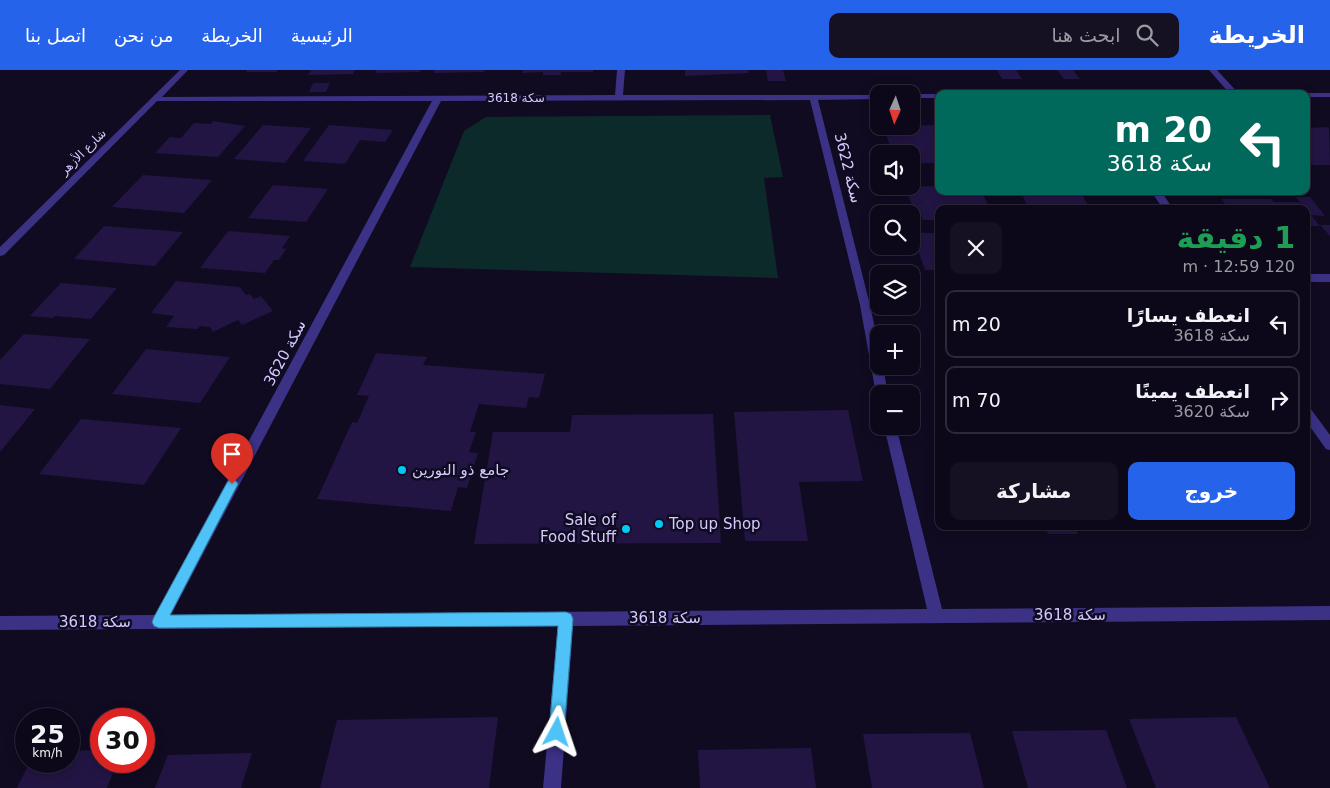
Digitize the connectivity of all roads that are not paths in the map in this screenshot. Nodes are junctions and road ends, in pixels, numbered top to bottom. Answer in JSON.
{"nodes":[{"id":1,"x":184,"y":70,"type":"edge"},
{"id":2,"x":621,"y":70,"type":"edge"},
{"id":3,"x":1214,"y":70,"type":"edge"},
{"id":4,"x":1232,"y":90,"type":"edge"},
{"id":5,"x":1310,"y":95,"type":"edge"},
{"id":6,"x":1330,"y":95,"type":"edge"},
{"id":7,"x":870,"y":96,"type":"edge"},
{"id":8,"x":920,"y":96,"type":"edge"},
{"id":9,"x":935,"y":96,"type":"edge"},
{"id":10,"x":619,"y":97,"type":"junction"},
{"id":11,"x":814,"y":97,"type":"junction"},
{"id":12,"x":438,"y":98,"type":"junction"},
{"id":13,"x":153,"y":99,"type":"junction"},
{"id":14,"x":0,"y":253,"type":"edge"},
{"id":15,"x":1310,"y":278,"type":"edge"},
{"id":16,"x":1330,"y":278,"type":"edge"},
{"id":17,"x":880,"y":385,"type":"edge"},
{"id":18,"x":1310,"y":417,"type":"edge"},
{"id":19,"x":892,"y":435,"type":"edge"},
{"id":20,"x":1330,"y":446,"type":"edge"},
{"id":21,"x":1330,"y":613,"type":"edge"},
{"id":22,"x":936,"y":616,"type":"junction"},
{"id":23,"x":566,"y":619,"type":"junction"},
{"id":24,"x":159,"y":622,"type":"junction"},
{"id":25,"x":0,"y":623,"type":"edge"},
{"id":26,"x":552,"y":788,"type":"edge"}],
"edges":[{"from":1,"to":13,"type":"street","name":"شارع الأزهر"},
{"from":2,"to":10,"type":"street"},
{"from":3,"to":4,"type":"street"},
{"from":5,"to":6,"type":"street"},
{"from":7,"to":11,"type":"street","name":"سكة 3618"},
{"from":8,"to":9,"type":"street"},
{"from":10,"to":11,"type":"street","name":"سكة 3618"},
{"from":10,"to":12,"type":"street","name":"سكة 3618"},
{"from":11,"to":17,"type":"street","name":"سكة 3622"},
{"from":12,"to":13,"type":"street","name":"سكة 3618"},
{"from":12,"to":24,"type":"street","name":"سكة 3620"},
{"from":13,"to":14,"type":"street","name":"شارع الأزهر"},
{"from":15,"to":16,"type":"street"},
{"from":18,"to":20,"type":"street"},
{"from":19,"to":22,"type":"street"},
{"from":21,"to":22,"type":"street","name":"سكة 3618"},
{"from":22,"to":23,"type":"street","name":"سكة 3618"},
{"from":23,"to":24,"type":"street","name":"سكة 3618"},
{"from":23,"to":26,"type":"street"},
{"from":24,"to":25,"type":"street","name":"سكة 3618"}]}
